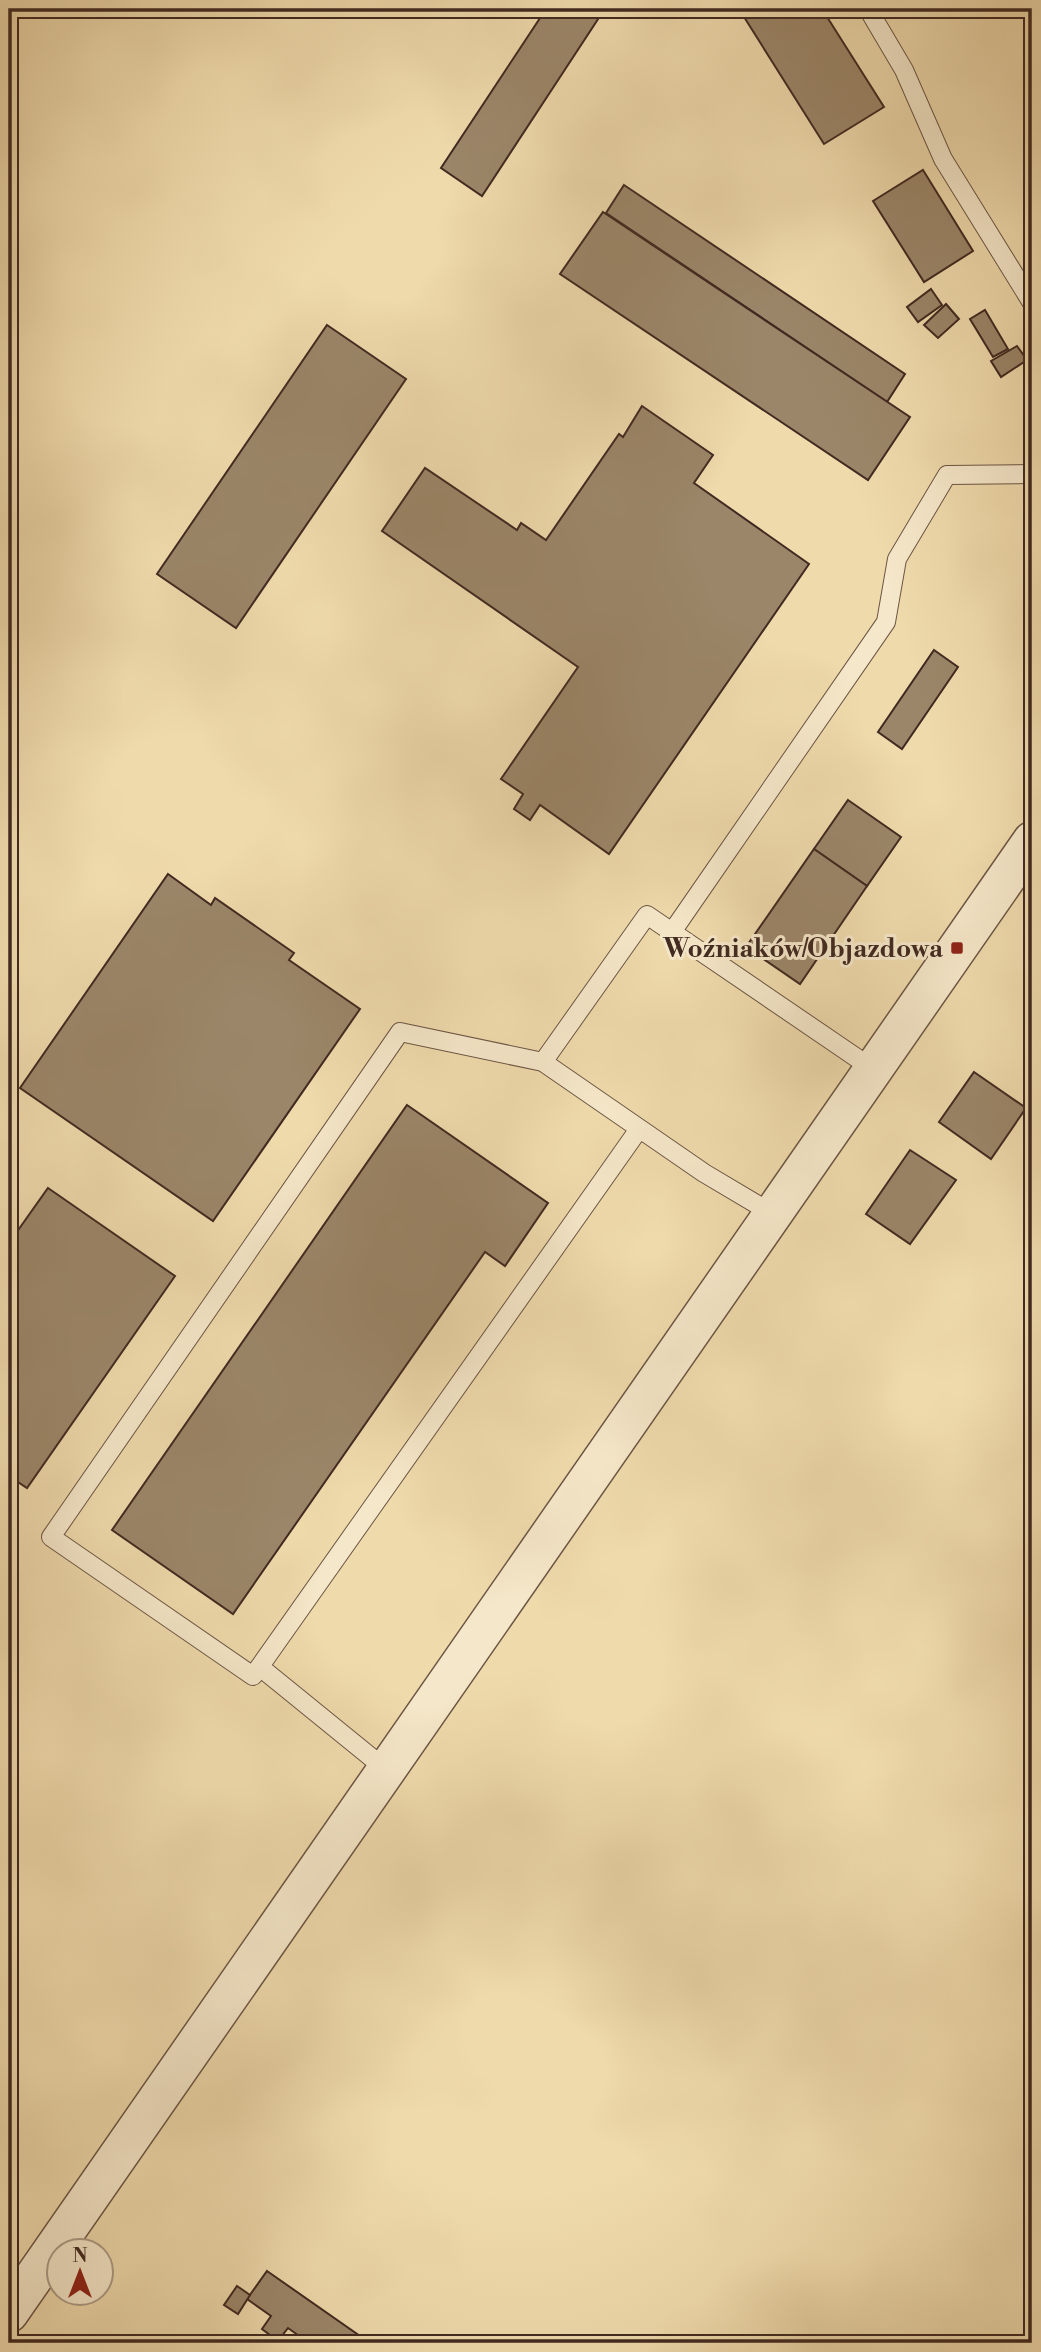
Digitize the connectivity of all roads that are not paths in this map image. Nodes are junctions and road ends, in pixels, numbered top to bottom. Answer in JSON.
{"nodes":[{"id":1,"x":868,"y":9,"type":"edge"},
{"id":2,"x":1032,"y":303,"type":"edge"},
{"id":3,"x":1032,"y":474,"type":"edge"},
{"id":4,"x":1032,"y":841,"type":"edge"},
{"id":5,"x":672,"y":933,"type":"junction"},
{"id":6,"x":543,"y":1062,"type":"junction"},
{"id":7,"x":873,"y":1069,"type":"junction"},
{"id":8,"x":639,"y":1129,"type":"junction"},
{"id":9,"x":773,"y":1214,"type":"junction"},
{"id":10,"x":260,"y":1667,"type":"junction"},
{"id":11,"x":388,"y":1771,"type":"junction"},
{"id":12,"x":9,"y":2313,"type":"edge"}],
"edges":[{"from":1,"to":2,"type":"lane"},
{"from":3,"to":5,"type":"lane"},
{"from":4,"to":7,"type":"street"},
{"from":5,"to":6,"type":"lane"},
{"from":5,"to":7,"type":"lane"},
{"from":6,"to":8,"type":"lane"},
{"from":6,"to":10,"type":"lane"},
{"from":7,"to":9,"type":"street"},
{"from":8,"to":9,"type":"lane"},
{"from":8,"to":10,"type":"lane"},
{"from":9,"to":11,"type":"street"},
{"from":10,"to":11,"type":"lane"},
{"from":11,"to":12,"type":"street"}]}
